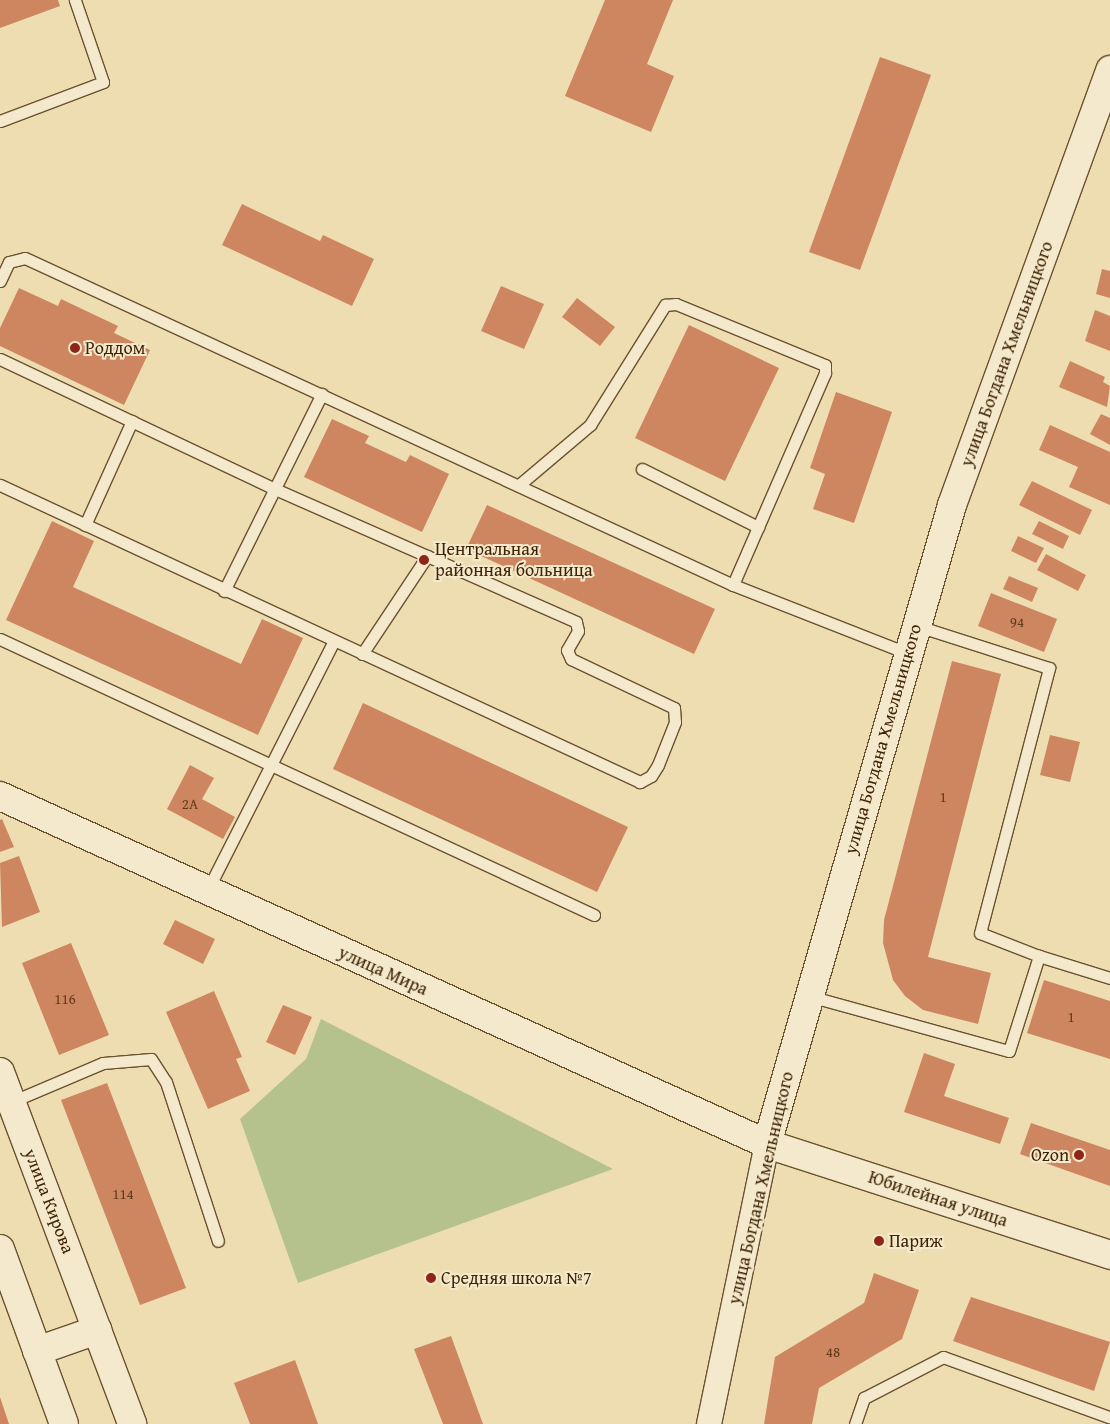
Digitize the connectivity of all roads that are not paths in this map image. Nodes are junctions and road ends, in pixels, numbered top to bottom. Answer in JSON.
{"nodes":[{"id":1,"x":75,"y":0,"type":"edge"},
{"id":2,"x":1110,"y":70,"type":"edge"},
{"id":3,"x":0,"y":121,"type":"edge"},
{"id":4,"x":0,"y":281,"type":"edge"},
{"id":5,"x":0,"y":359,"type":"edge"},
{"id":6,"x":322,"y":394,"type":"junction"},
{"id":7,"x":132,"y":421,"type":"junction"},
{"id":8,"x":642,"y":469,"type":"dead end"},
{"id":9,"x":0,"y":485,"type":"edge"},
{"id":10,"x":519,"y":485,"type":"junction"},
{"id":11,"x":275,"y":488,"type":"junction"},
{"id":12,"x":85,"y":525,"type":"junction"},
{"id":13,"x":758,"y":526,"type":"junction"},
{"id":14,"x":427,"y":556,"type":"junction"},
{"id":15,"x":733,"y":585,"type":"junction"},
{"id":16,"x":224,"y":591,"type":"junction"},
{"id":17,"x":917,"y":626,"type":"junction"},
{"id":18,"x":0,"y":640,"type":"edge"},
{"id":19,"x":334,"y":641,"type":"junction"},
{"id":20,"x":362,"y":654,"type":"junction"},
{"id":21,"x":909,"y":654,"type":"junction"},
{"id":22,"x":272,"y":766,"type":"junction"},
{"id":23,"x":0,"y":796,"type":"edge"},
{"id":24,"x":207,"y":892,"type":"junction"},
{"id":25,"x":594,"y":915,"type":"dead end"},
{"id":26,"x":1039,"y":956,"type":"junction"},
{"id":27,"x":1110,"y":978,"type":"edge"},
{"id":28,"x":808,"y":996,"type":"junction"},
{"id":29,"x":0,"y":1072,"type":"edge"},
{"id":30,"x":11,"y":1102,"type":"junction"},
{"id":31,"x":767,"y":1144,"type":"junction"},
{"id":32,"x":218,"y":1241,"type":"dead end"},
{"id":33,"x":0,"y":1249,"type":"edge"},
{"id":34,"x":1110,"y":1255,"type":"edge"},
{"id":35,"x":97,"y":1330,"type":"junction"},
{"id":36,"x":37,"y":1351,"type":"junction"},
{"id":37,"x":1108,"y":1419,"type":"edge"},
{"id":38,"x":64,"y":1424,"type":"edge"},
{"id":39,"x":132,"y":1424,"type":"edge"},
{"id":40,"x":709,"y":1424,"type":"edge"},
{"id":41,"x":855,"y":1424,"type":"edge"}],
"edges":[{"from":1,"to":3,"type":"lane"},
{"from":2,"to":17,"type":"street","name":"улица Богдана Хмельницкого"},
{"from":4,"to":6,"type":"lane"},
{"from":5,"to":7,"type":"lane"},
{"from":6,"to":10,"type":"lane"},
{"from":6,"to":11,"type":"lane"},
{"from":7,"to":11,"type":"lane"},
{"from":7,"to":12,"type":"lane"},
{"from":8,"to":13,"type":"lane"},
{"from":9,"to":12,"type":"lane"},
{"from":10,"to":13,"type":"lane"},
{"from":10,"to":15,"type":"lane"},
{"from":11,"to":14,"type":"lane"},
{"from":11,"to":16,"type":"lane"},
{"from":12,"to":16,"type":"lane"},
{"from":13,"to":15,"type":"lane"},
{"from":14,"to":20,"type":"lane"},
{"from":14,"to":20,"type":"lane"},
{"from":15,"to":21,"type":"lane"},
{"from":16,"to":19,"type":"lane"},
{"from":17,"to":21,"type":"street","name":"улица Богдана Хмельницкого"},
{"from":17,"to":26,"type":"lane"},
{"from":18,"to":22,"type":"lane"},
{"from":19,"to":20,"type":"lane"},
{"from":19,"to":22,"type":"lane"},
{"from":21,"to":28,"type":"street","name":"улица Богдана Хмельницкого"},
{"from":22,"to":24,"type":"lane"},
{"from":22,"to":25,"type":"lane"},
{"from":23,"to":24,"type":"street","name":"улица Мира"},
{"from":24,"to":31,"type":"street","name":"улица Мира"},
{"from":26,"to":27,"type":"lane"},
{"from":26,"to":28,"type":"lane"},
{"from":28,"to":31,"type":"street","name":"улица Богдана Хмельницкого"},
{"from":29,"to":30,"type":"street","name":"улица Кирова"},
{"from":30,"to":32,"type":"lane"},
{"from":30,"to":35,"type":"street","name":"улица Кирова"},
{"from":31,"to":34,"type":"street","name":"Юбилейная улица"},
{"from":31,"to":40,"type":"street","name":"улица Богдана Хмельницкого"},
{"from":33,"to":36,"type":"street"},
{"from":35,"to":36,"type":"street"},
{"from":35,"to":39,"type":"street","name":"улица Кирова"},
{"from":36,"to":38,"type":"street"},
{"from":37,"to":41,"type":"lane"}]}
